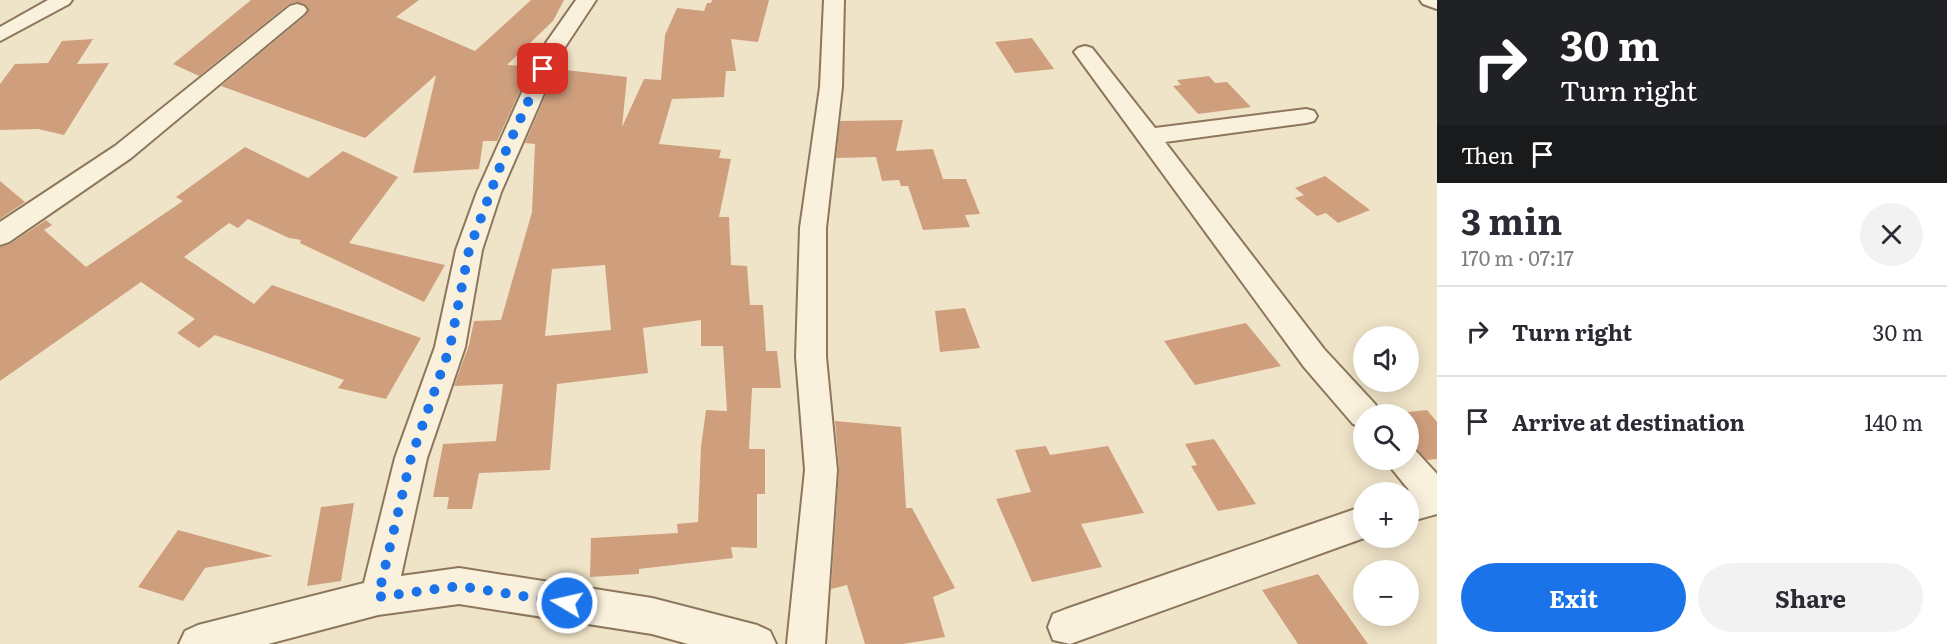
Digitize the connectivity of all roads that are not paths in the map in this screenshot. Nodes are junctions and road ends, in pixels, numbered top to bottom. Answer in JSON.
{"nodes":[{"id":1,"x":62,"y":0,"type":"edge"},
{"id":2,"x":586,"y":0,"type":"edge"},
{"id":3,"x":834,"y":0,"type":"edge"},
{"id":4,"x":1430,"y":0,"type":"edge"},
{"id":5,"x":1437,"y":3,"type":"edge"},
{"id":6,"x":297,"y":10,"type":"dead end"},
{"id":7,"x":0,"y":35,"type":"edge"},
{"id":8,"x":1085,"y":52,"type":"dead end"},
{"id":9,"x":1306,"y":116,"type":"dead end"},
{"id":10,"x":1148,"y":137,"type":"junction"},
{"id":11,"x":0,"y":235,"type":"edge"},
{"id":12,"x":1355,"y":404,"type":"edge"},
{"id":13,"x":1409,"y":470,"type":"edge"},
{"id":14,"x":1427,"y":500,"type":"edge"},
{"id":15,"x":1353,"y":526,"type":"edge"},
{"id":16,"x":378,"y":597,"type":"junction"},
{"id":17,"x":1066,"y":627,"type":"dead end"},
{"id":18,"x":198,"y":644,"type":"edge"},
{"id":19,"x":757,"y":644,"type":"edge"},
{"id":20,"x":806,"y":644,"type":"edge"}],
"edges":[{"from":1,"to":7,"type":"street"},
{"from":2,"to":16,"type":"street"},
{"from":3,"to":20,"type":"street"},
{"from":4,"to":5,"type":"street"},
{"from":6,"to":11,"type":"street"},
{"from":8,"to":10,"type":"street"},
{"from":9,"to":10,"type":"street"},
{"from":10,"to":12,"type":"street"},
{"from":13,"to":14,"type":"street"},
{"from":15,"to":17,"type":"street"},
{"from":16,"to":18,"type":"street"},
{"from":16,"to":19,"type":"street"}]}
